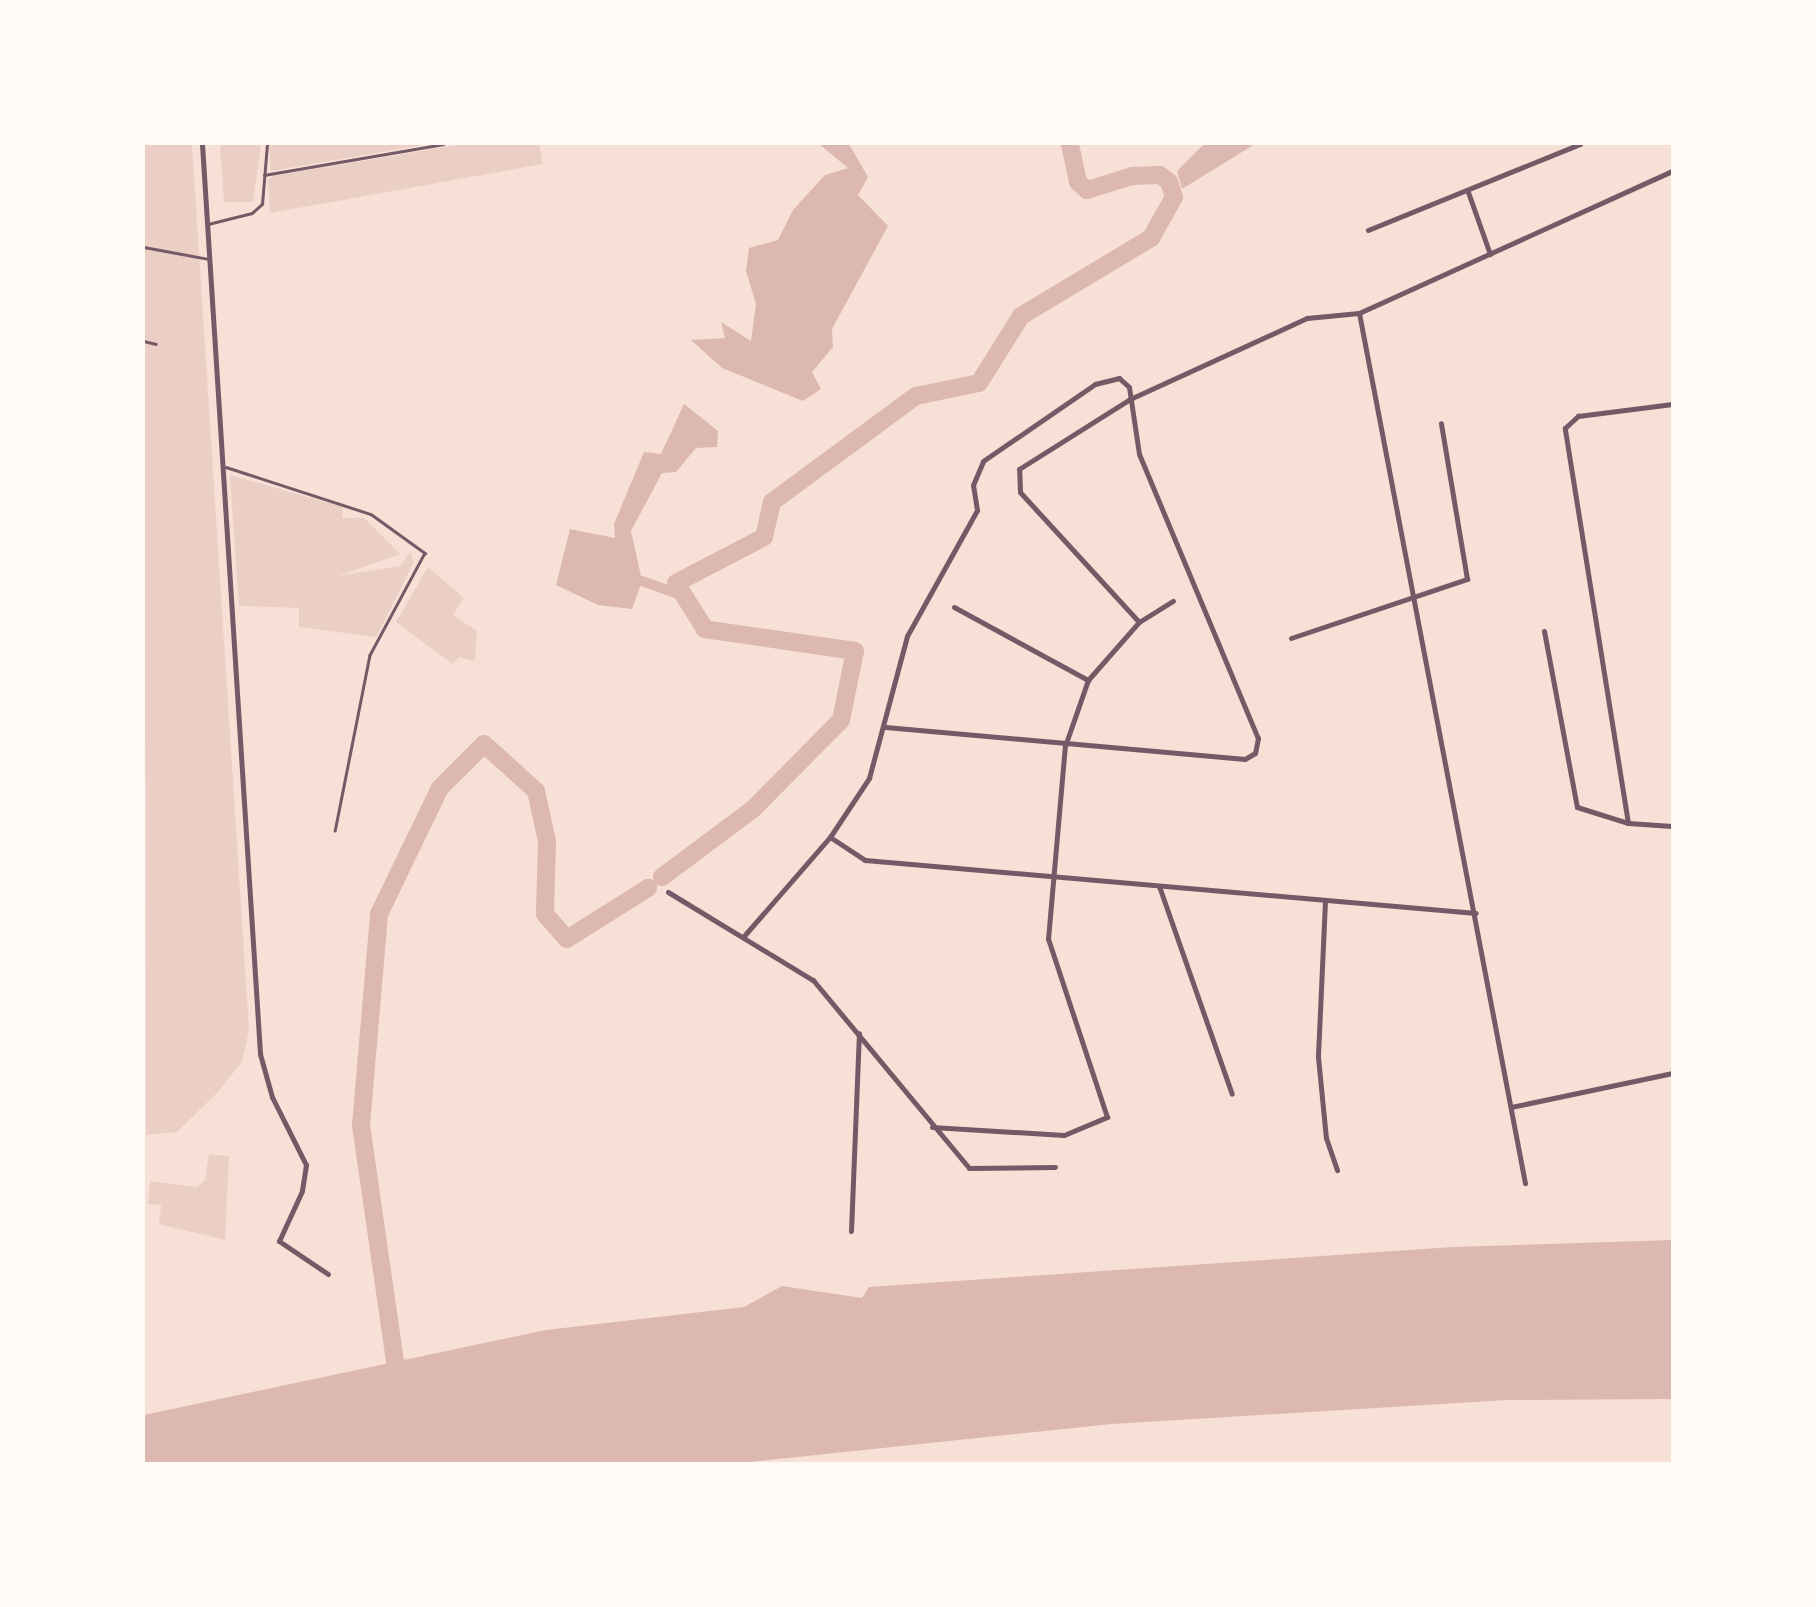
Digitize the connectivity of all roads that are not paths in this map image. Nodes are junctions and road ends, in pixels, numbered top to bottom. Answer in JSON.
{"nodes":[{"id":1,"x":202,"y":144,"type":"edge"},
{"id":2,"x":267,"y":144,"type":"edge"},
{"id":3,"x":443,"y":144,"type":"edge"},
{"id":4,"x":1580,"y":144,"type":"edge"},
{"id":5,"x":1672,"y":171,"type":"edge"},
{"id":6,"x":264,"y":175,"type":"junction"},
{"id":7,"x":1468,"y":192,"type":"junction"},
{"id":8,"x":208,"y":224,"type":"junction"},
{"id":9,"x":1368,"y":230,"type":"dead end"},
{"id":10,"x":144,"y":247,"type":"edge"},
{"id":11,"x":1490,"y":254,"type":"junction"},
{"id":12,"x":210,"y":259,"type":"junction"},
{"id":13,"x":1359,"y":313,"type":"junction"},
{"id":14,"x":144,"y":341,"type":"edge"},
{"id":15,"x":156,"y":344,"type":"dead end"},
{"id":16,"x":1130,"y":400,"type":"junction"},
{"id":17,"x":1672,"y":404,"type":"edge"},
{"id":18,"x":1441,"y":423,"type":"dead end"},
{"id":19,"x":226,"y":467,"type":"junction"},
{"id":20,"x":1416,"y":597,"type":"junction"},
{"id":21,"x":1173,"y":601,"type":"dead end"},
{"id":22,"x":954,"y":607,"type":"dead end"},
{"id":23,"x":1139,"y":622,"type":"junction"},
{"id":24,"x":1544,"y":631,"type":"dead end"},
{"id":25,"x":1291,"y":638,"type":"dead end"},
{"id":26,"x":1088,"y":680,"type":"junction"},
{"id":27,"x":885,"y":727,"type":"junction"},
{"id":28,"x":1065,"y":746,"type":"junction"},
{"id":29,"x":1628,"y":823,"type":"junction"},
{"id":30,"x":1672,"y":826,"type":"edge"},
{"id":31,"x":335,"y":831,"type":"dead end"},
{"id":32,"x":830,"y":837,"type":"junction"},
{"id":33,"x":1051,"y":877,"type":"junction"},
{"id":34,"x":1159,"y":886,"type":"junction"},
{"id":35,"x":668,"y":892,"type":"dead end"},
{"id":36,"x":1325,"y":901,"type":"junction"},
{"id":37,"x":1476,"y":913,"type":"junction"},
{"id":38,"x":743,"y":937,"type":"junction"},
{"id":39,"x":859,"y":1033,"type":"junction"},
{"id":40,"x":1672,"y":1073,"type":"edge"},
{"id":41,"x":1232,"y":1094,"type":"dead end"},
{"id":42,"x":1511,"y":1107,"type":"junction"},
{"id":43,"x":932,"y":1127,"type":"junction"},
{"id":44,"x":1055,"y":1167,"type":"dead end"},
{"id":45,"x":1337,"y":1170,"type":"dead end"},
{"id":46,"x":1525,"y":1184,"type":"dead end"},
{"id":47,"x":851,"y":1231,"type":"dead end"},
{"id":48,"x":328,"y":1274,"type":"dead end"}],
"edges":[{"from":1,"to":8,"type":"street"},
{"from":2,"to":6,"type":"lane"},
{"from":3,"to":6,"type":"lane"},
{"from":4,"to":7,"type":"street"},
{"from":5,"to":11,"type":"street"},
{"from":6,"to":8,"type":"lane"},
{"from":7,"to":9,"type":"street"},
{"from":7,"to":11,"type":"street"},
{"from":8,"to":12,"type":"street"},
{"from":10,"to":12,"type":"lane"},
{"from":11,"to":13,"type":"street"},
{"from":12,"to":19,"type":"street"},
{"from":13,"to":16,"type":"street"},
{"from":13,"to":20,"type":"street"},
{"from":14,"to":15,"type":"lane"},
{"from":16,"to":23,"type":"street"},
{"from":16,"to":27,"type":"street"},
{"from":16,"to":28,"type":"street"},
{"from":17,"to":29,"type":"street"},
{"from":18,"to":20,"type":"street"},
{"from":19,"to":31,"type":"lane"},
{"from":19,"to":48,"type":"street"},
{"from":20,"to":25,"type":"street"},
{"from":20,"to":37,"type":"street"},
{"from":21,"to":23,"type":"street"},
{"from":22,"to":26,"type":"street"},
{"from":23,"to":26,"type":"street"},
{"from":24,"to":29,"type":"street"},
{"from":26,"to":28,"type":"street"},
{"from":27,"to":28,"type":"street"},
{"from":27,"to":32,"type":"street"},
{"from":28,"to":33,"type":"street"},
{"from":29,"to":30,"type":"street"},
{"from":32,"to":33,"type":"street"},
{"from":32,"to":38,"type":"street"},
{"from":33,"to":34,"type":"street"},
{"from":33,"to":43,"type":"street"},
{"from":34,"to":36,"type":"street"},
{"from":34,"to":41,"type":"street"},
{"from":35,"to":38,"type":"street"},
{"from":36,"to":37,"type":"street"},
{"from":36,"to":45,"type":"street"},
{"from":37,"to":42,"type":"street"},
{"from":38,"to":39,"type":"street"},
{"from":39,"to":43,"type":"street"},
{"from":39,"to":47,"type":"street"},
{"from":40,"to":42,"type":"street"},
{"from":42,"to":46,"type":"street"},
{"from":43,"to":44,"type":"street"}]}
